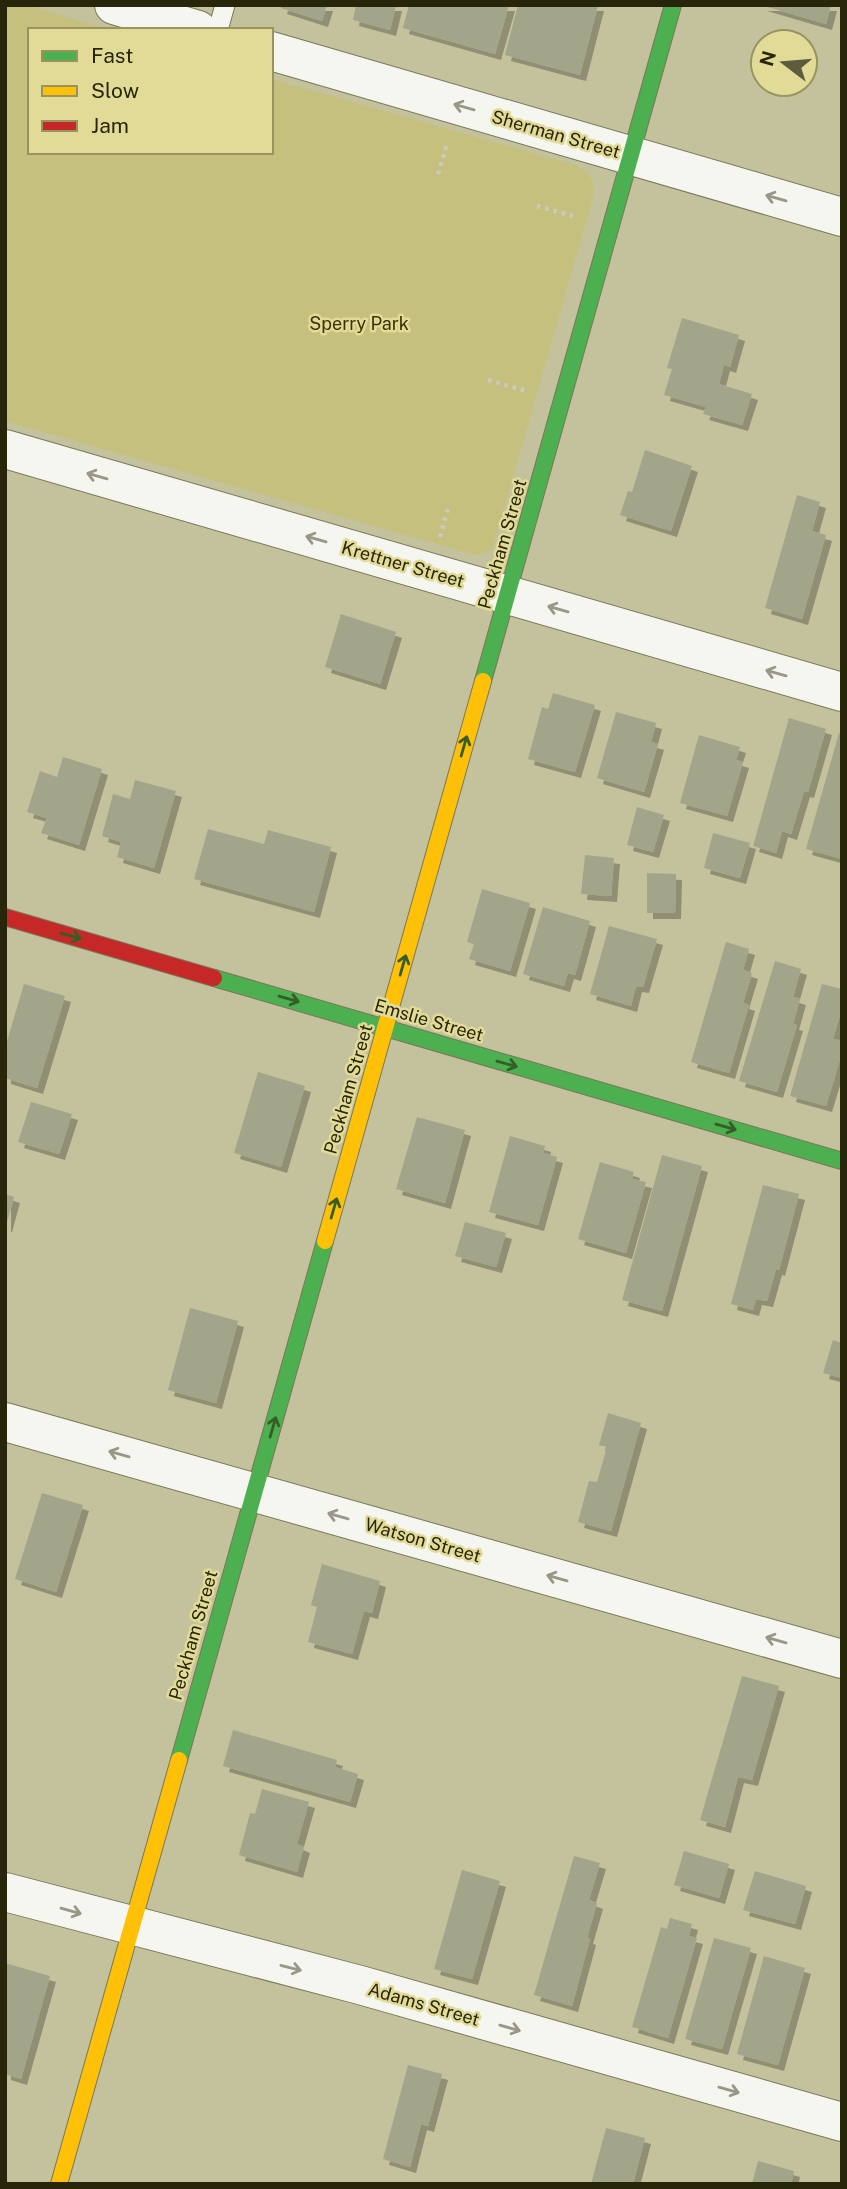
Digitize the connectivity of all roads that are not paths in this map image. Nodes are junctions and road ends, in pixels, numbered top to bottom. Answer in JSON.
{"nodes":[{"id":1,"x":114,"y":5,"type":"edge"},
{"id":2,"x":225,"y":5,"type":"edge"},
{"id":3,"x":673,"y":5,"type":"edge"},
{"id":4,"x":191,"y":28,"type":"edge"},
{"id":5,"x":219,"y":28,"type":"edge"},
{"id":6,"x":273,"y":52,"type":"edge"},
{"id":7,"x":631,"y":156,"type":"junction"},
{"id":8,"x":842,"y":216,"type":"edge"},
{"id":9,"x":5,"y":449,"type":"edge"},
{"id":10,"x":507,"y":595,"type":"junction"},
{"id":11,"x":842,"y":692,"type":"edge"},
{"id":12,"x":5,"y":917,"type":"edge"},
{"id":13,"x":385,"y":1028,"type":"junction"},
{"id":14,"x":842,"y":1161,"type":"edge"},
{"id":15,"x":5,"y":1422,"type":"edge"},
{"id":16,"x":254,"y":1492,"type":"junction"},
{"id":17,"x":842,"y":1658,"type":"edge"},
{"id":18,"x":5,"y":1892,"type":"edge"},
{"id":19,"x":130,"y":1927,"type":"junction"},
{"id":20,"x":842,"y":2122,"type":"edge"},
{"id":21,"x":59,"y":2184,"type":"edge"}],
"edges":[{"from":1,"to":4,"type":"street"},
{"from":2,"to":5,"type":"lane"},
{"from":3,"to":7,"type":"street","name":"Peckham Street"},
{"from":7,"to":6,"type":"street","name":"Sherman Street","one_way":true},
{"from":8,"to":7,"type":"street","name":"Sherman Street","one_way":true},
{"from":7,"to":10,"type":"street","name":"Peckham Street"},
{"from":10,"to":9,"type":"street","name":"Krettner Street","one_way":true},
{"from":11,"to":10,"type":"street","name":"Krettner Street","one_way":true},
{"from":13,"to":10,"type":"street","name":"Peckham Street","one_way":true},
{"from":12,"to":13,"type":"street","name":"Emslie Street","one_way":true},
{"from":13,"to":14,"type":"street","name":"Emslie Street","one_way":true},
{"from":16,"to":13,"type":"street","name":"Peckham Street","one_way":true},
{"from":16,"to":15,"type":"street","name":"Watson Street","one_way":true},
{"from":17,"to":16,"type":"street","name":"Watson Street","one_way":true},
{"from":16,"to":19,"type":"street","name":"Peckham Street"},
{"from":18,"to":19,"type":"street","name":"Adams Street","one_way":true},
{"from":19,"to":20,"type":"street","name":"Adams Street","one_way":true},
{"from":19,"to":21,"type":"street","name":"Peckham Street"}]}
